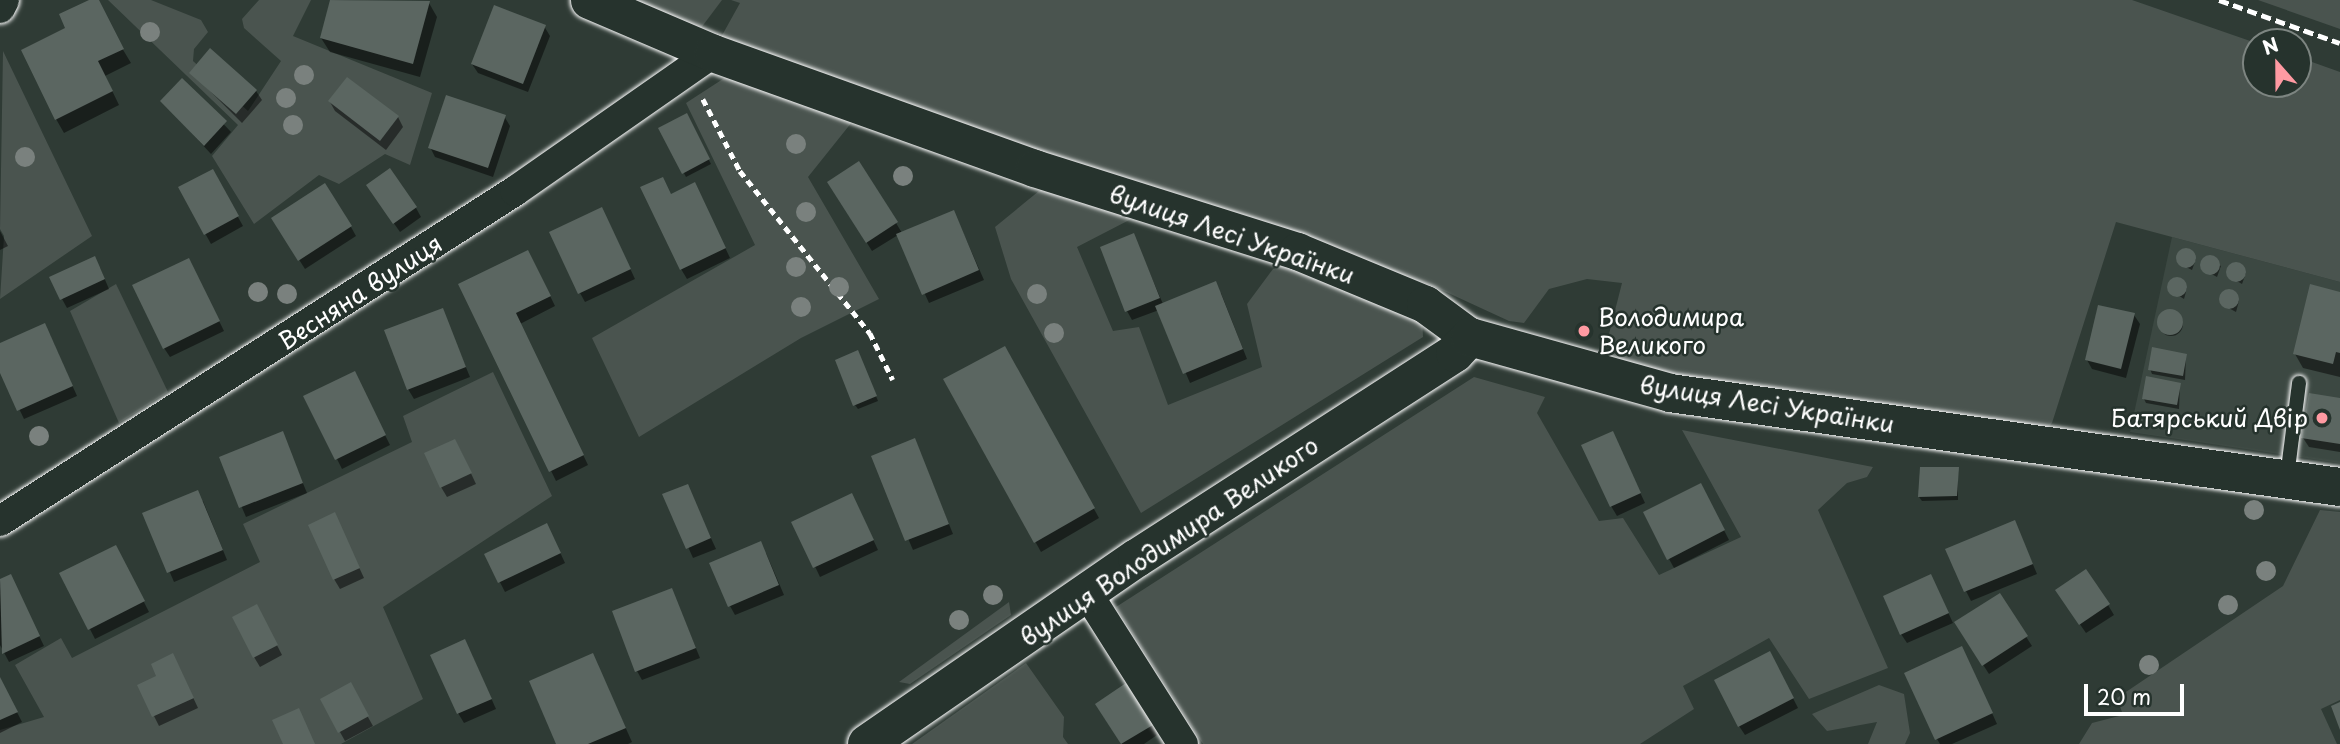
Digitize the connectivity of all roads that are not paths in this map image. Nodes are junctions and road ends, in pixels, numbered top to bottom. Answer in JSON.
{"nodes":[{"id":1,"x":4,"y":0,"type":"edge"},
{"id":2,"x":589,"y":0,"type":"edge"},
{"id":3,"x":0,"y":8,"type":"edge"},
{"id":4,"x":701,"y":61,"type":"junction"},
{"id":5,"x":1470,"y":337,"type":"junction"},
{"id":6,"x":2299,"y":383,"type":"dead end"},
{"id":7,"x":2287,"y":479,"type":"junction"},
{"id":8,"x":2340,"y":487,"type":"edge"},
{"id":9,"x":0,"y":520,"type":"edge"},
{"id":10,"x":1087,"y":593,"type":"junction"},
{"id":11,"x":867,"y":744,"type":"edge"},
{"id":12,"x":1183,"y":744,"type":"edge"}],
"edges":[{"from":1,"to":3,"type":"street"},
{"from":2,"to":4,"type":"street","name":"вулиця Лесі Українки"},
{"from":4,"to":5,"type":"street","name":"вулиця Лесі Українки"},
{"from":4,"to":9,"type":"street","name":"Весняна вулиця"},
{"from":5,"to":7,"type":"main road","name":"вулиця Лесі Українки"},
{"from":5,"to":10,"type":"main road","name":"вулиця Володимира Великого"},
{"from":6,"to":7,"type":"lane"},
{"from":7,"to":8,"type":"main road","name":"вулиця Лесі Українки"},
{"from":10,"to":11,"type":"main road","name":"вулиця Володимира Великого"},
{"from":10,"to":12,"type":"street"}]}
